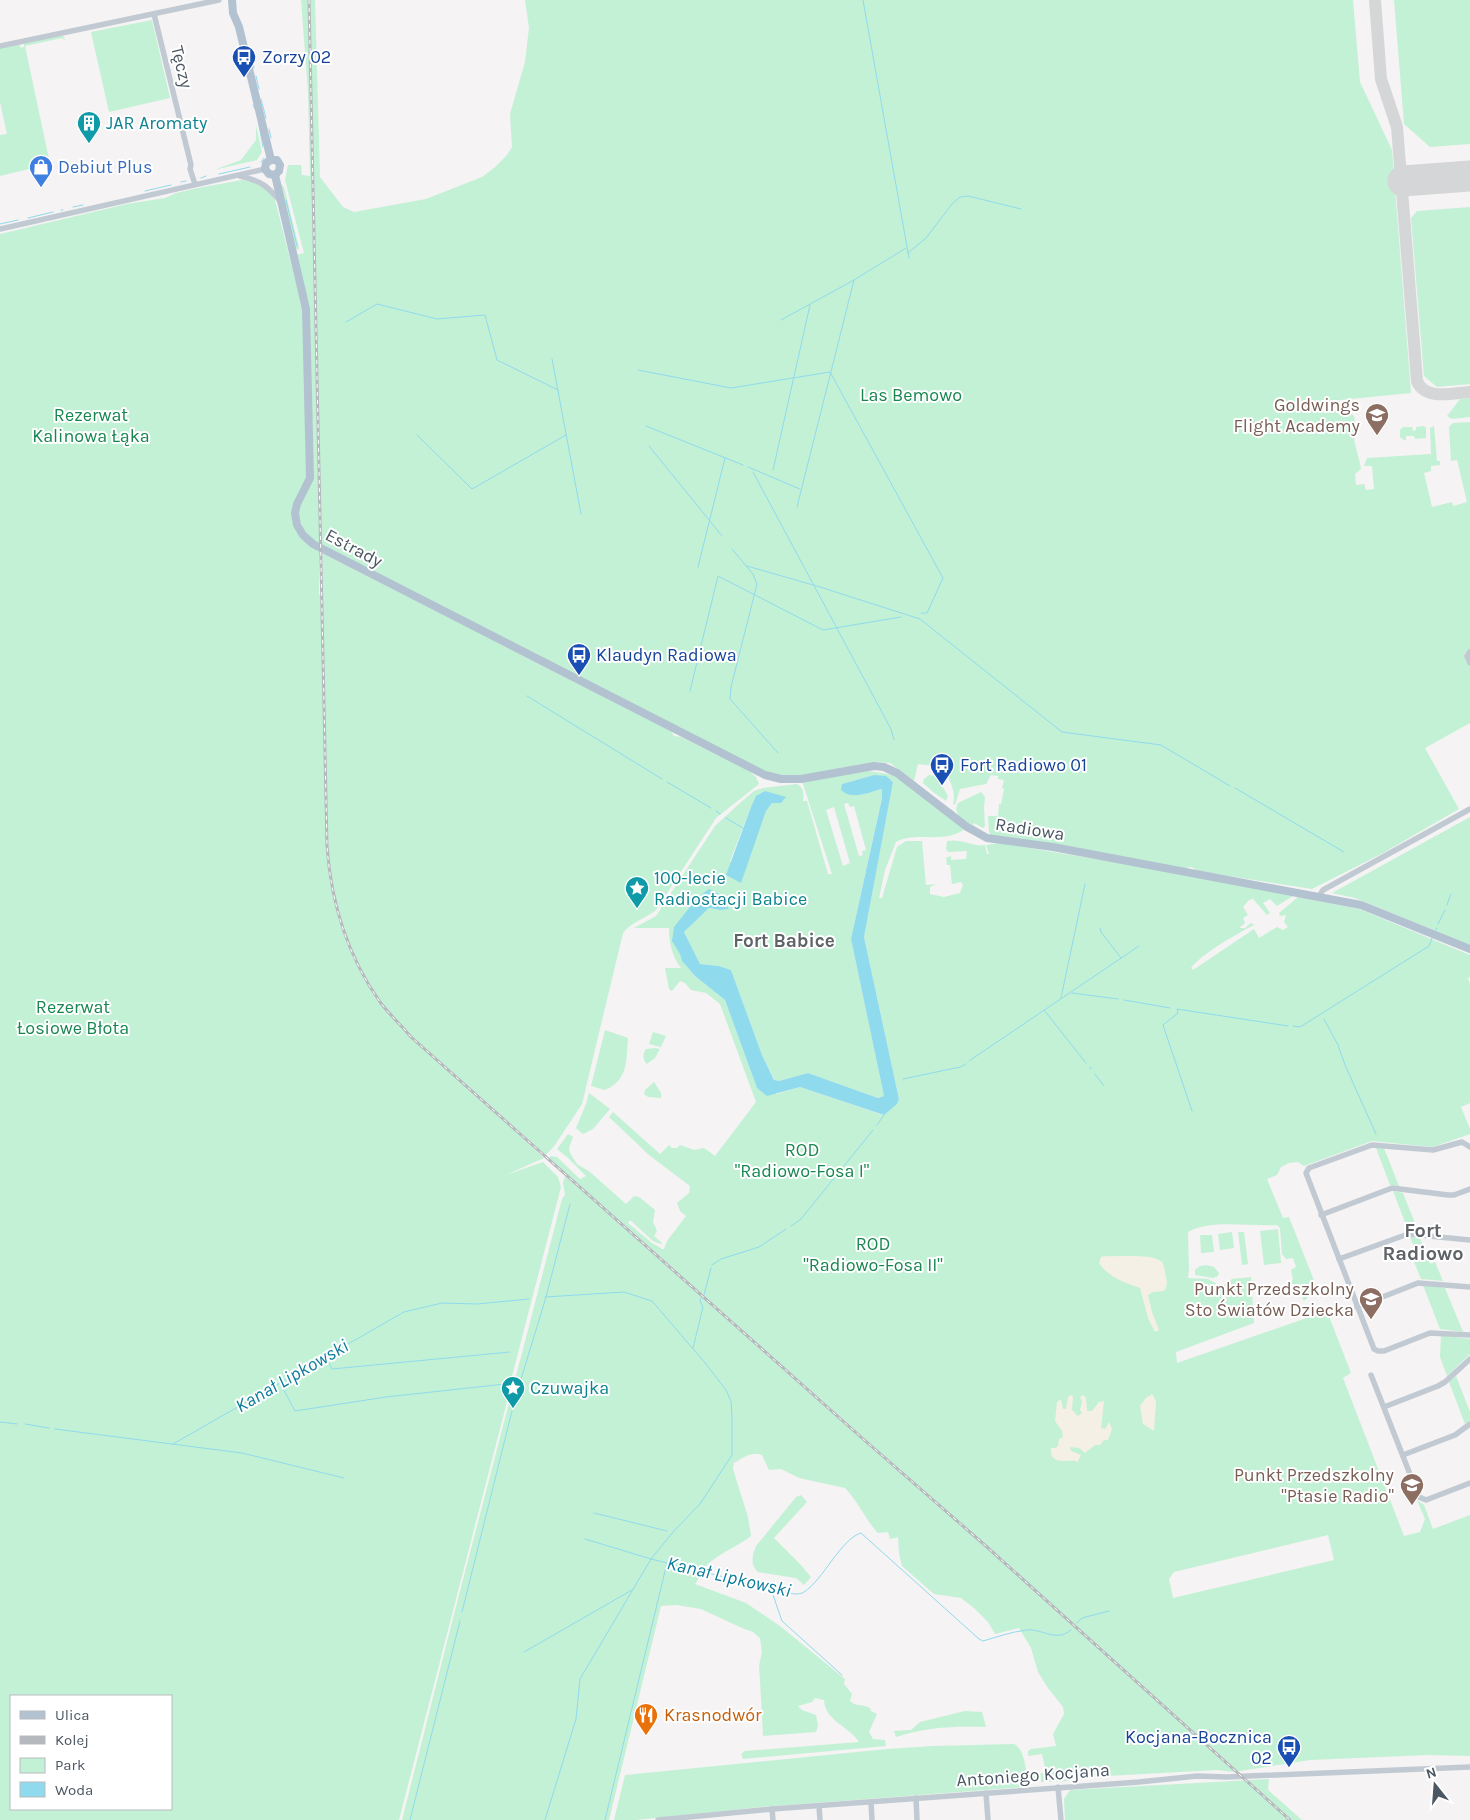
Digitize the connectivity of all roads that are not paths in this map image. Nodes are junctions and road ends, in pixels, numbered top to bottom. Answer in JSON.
{"nodes":[{"id":1,"x":219,"y":0,"type":"edge"},
{"id":2,"x":232,"y":0,"type":"edge"},
{"id":3,"x":154,"y":14,"type":"junction"},
{"id":4,"x":0,"y":46,"type":"edge"},
{"id":5,"x":270,"y":160,"type":"junction"},
{"id":6,"x":265,"y":169,"type":"junction"},
{"id":7,"x":238,"y":175,"type":"junction"},
{"id":8,"x":274,"y":175,"type":"junction"},
{"id":9,"x":195,"y":184,"type":"junction"},
{"id":10,"x":281,"y":202,"type":"junction"},
{"id":11,"x":0,"y":229,"type":"edge"},
{"id":12,"x":614,"y":700,"type":"joint"},
{"id":13,"x":1470,"y":810,"type":"edge"},
{"id":14,"x":1319,"y":896,"type":"junction"},
{"id":15,"x":1470,"y":949,"type":"edge"},
{"id":16,"x":1470,"y":1147,"type":"edge"},
{"id":17,"x":1470,"y":1189,"type":"edge"},
{"id":18,"x":1321,"y":1215,"type":"junction"},
{"id":19,"x":1470,"y":1240,"type":"edge"},
{"id":20,"x":1339,"y":1259,"type":"junction"},
{"id":21,"x":1470,"y":1287,"type":"edge"},
{"id":22,"x":1357,"y":1307,"type":"junction"},
{"id":23,"x":1470,"y":1335,"type":"edge"},
{"id":24,"x":1470,"y":1358,"type":"edge"},
{"id":25,"x":1371,"y":1375,"type":"dead end"},
{"id":26,"x":1384,"y":1408,"type":"junction"},
{"id":27,"x":1470,"y":1424,"type":"edge"},
{"id":28,"x":1403,"y":1455,"type":"junction"},
{"id":29,"x":1470,"y":1483,"type":"edge"},
{"id":30,"x":1470,"y":1767,"type":"edge"},
{"id":31,"x":1056,"y":1787,"type":"junction"},
{"id":32,"x":986,"y":1793,"type":"junction"},
{"id":33,"x":916,"y":1798,"type":"junction"},
{"id":34,"x":871,"y":1802,"type":"junction"},
{"id":35,"x":819,"y":1806,"type":"junction"},
{"id":36,"x":772,"y":1809,"type":"junction"},
{"id":37,"x":705,"y":1817,"type":"edge"},
{"id":38,"x":658,"y":1820,"type":"edge"},
{"id":39,"x":773,"y":1820,"type":"edge"},
{"id":40,"x":820,"y":1820,"type":"edge"},
{"id":41,"x":872,"y":1820,"type":"edge"},
{"id":42,"x":917,"y":1820,"type":"edge"},
{"id":43,"x":988,"y":1820,"type":"edge"},
{"id":44,"x":1059,"y":1820,"type":"edge"}],
"edges":[{"from":1,"to":3,"type":"street"},
{"from":2,"to":5,"type":"main road"},
{"from":3,"to":4,"type":"street"},
{"from":3,"to":9,"type":"street","name":"Tęczy"},
{"from":5,"to":6,"type":"main road"},
{"from":5,"to":8,"type":"main road"},
{"from":6,"to":7,"type":"street"},
{"from":6,"to":8,"type":"main road"},
{"from":7,"to":9,"type":"street"},
{"from":7,"to":10,"type":"street"},
{"from":8,"to":10,"type":"main road","name":"Estrady"},
{"from":9,"to":11,"type":"street"},
{"from":10,"to":12,"type":"main road","name":"Estrady"},
{"from":12,"to":14,"type":"main road","name":"Radiowa"},
{"from":13,"to":14,"type":"street"},
{"from":14,"to":15,"type":"main road","name":"Radiowa"},
{"from":16,"to":18,"type":"street"},
{"from":17,"to":18,"type":"street"},
{"from":18,"to":20,"type":"street"},
{"from":19,"to":20,"type":"street"},
{"from":20,"to":22,"type":"street"},
{"from":21,"to":22,"type":"street"},
{"from":22,"to":23,"type":"street"},
{"from":24,"to":26,"type":"street"},
{"from":25,"to":26,"type":"street"},
{"from":26,"to":28,"type":"street"},
{"from":27,"to":28,"type":"street"},
{"from":28,"to":29,"type":"street"},
{"from":30,"to":31,"type":"street","name":"Antoniego Kocjana"},
{"from":31,"to":32,"type":"street","name":"Antoniego Kocjana"},
{"from":31,"to":44,"type":"street"},
{"from":32,"to":33,"type":"street","name":"Antoniego Kocjana"},
{"from":32,"to":43,"type":"street"},
{"from":33,"to":34,"type":"street","name":"Antoniego Kocjana"},
{"from":33,"to":42,"type":"street"},
{"from":34,"to":35,"type":"street","name":"Antoniego Kocjana"},
{"from":34,"to":41,"type":"street"},
{"from":35,"to":36,"type":"street","name":"Antoniego Kocjana"},
{"from":35,"to":40,"type":"street"},
{"from":36,"to":37,"type":"street","name":"Antoniego Kocjana"},
{"from":36,"to":39,"type":"street"},
{"from":37,"to":38,"type":"street","name":"Antoniego Kocjana"}]}
